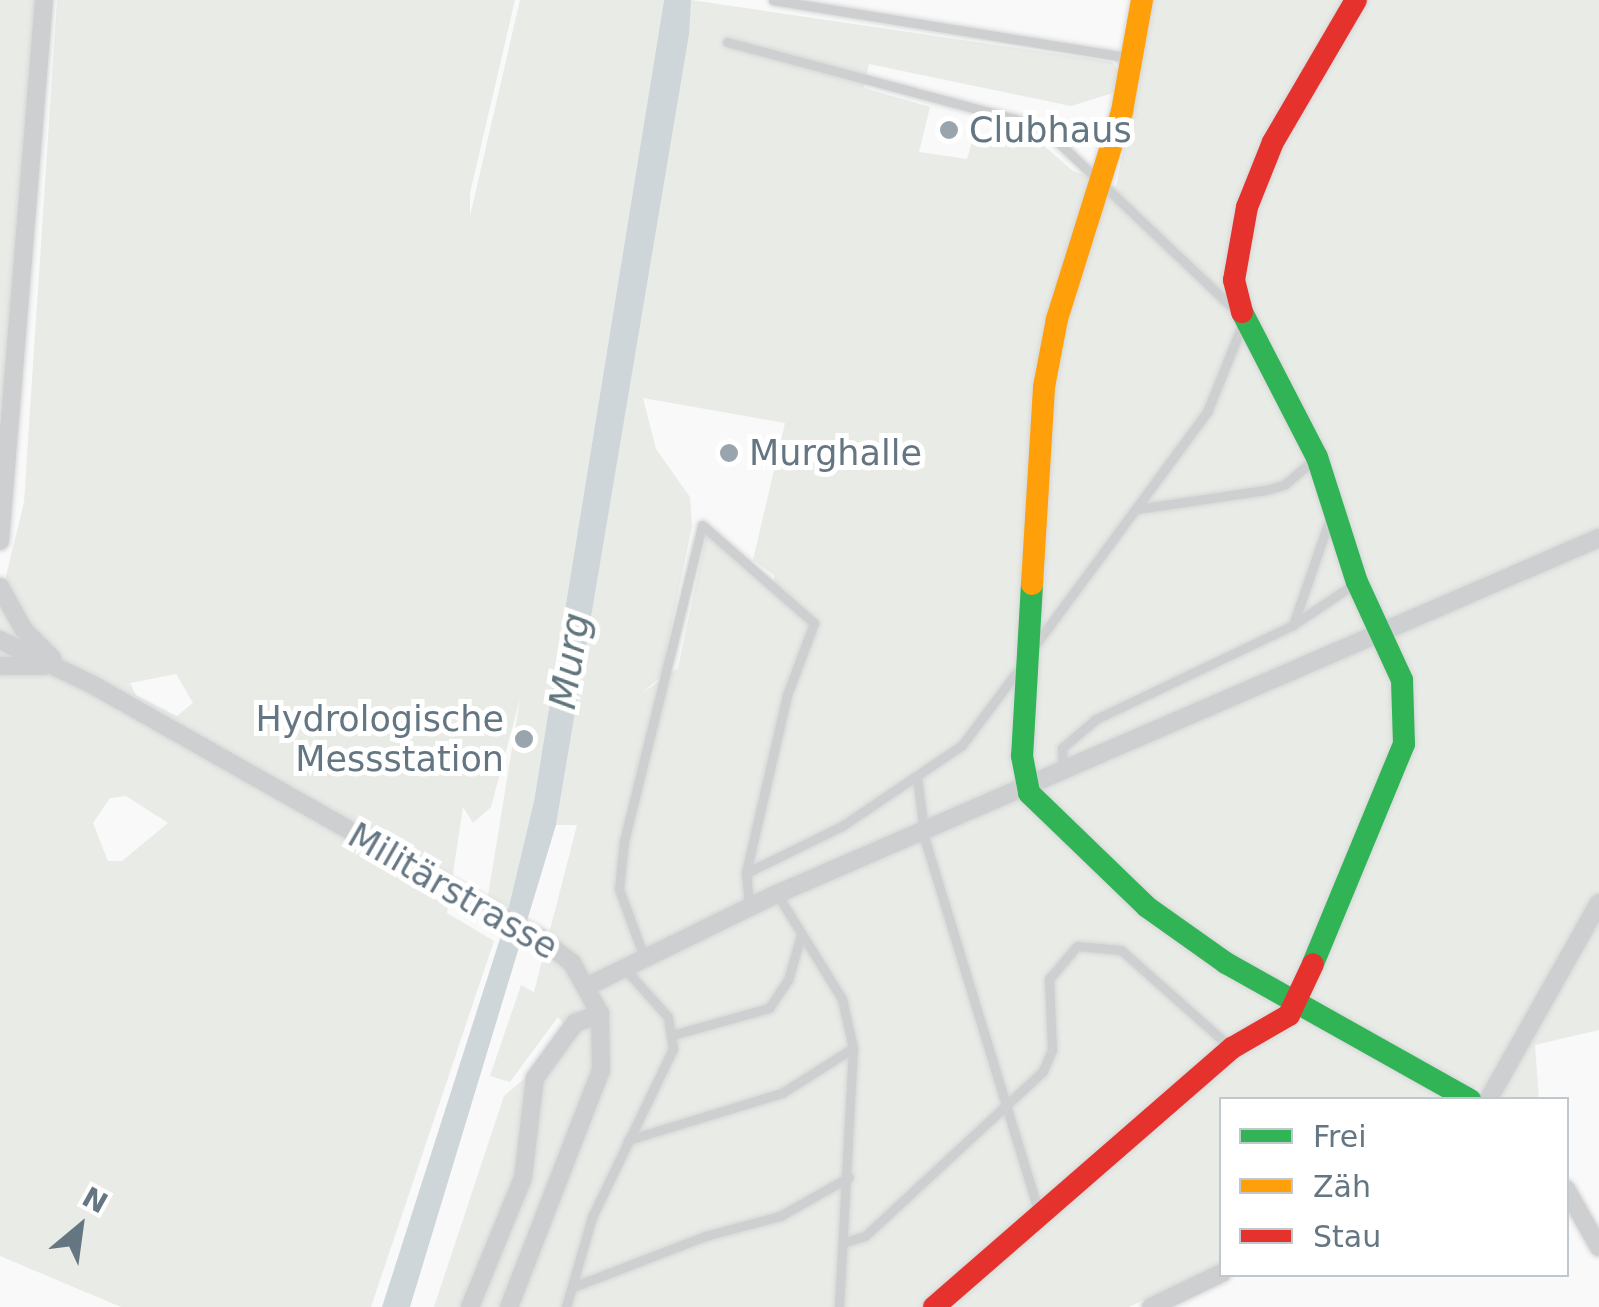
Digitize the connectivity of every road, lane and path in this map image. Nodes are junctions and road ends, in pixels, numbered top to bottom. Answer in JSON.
{"nodes":[{"id":1,"x":44,"y":0,"type":"edge"},
{"id":2,"x":773,"y":0,"type":"edge"},
{"id":3,"x":1142,"y":0,"type":"edge"},
{"id":4,"x":1356,"y":0,"type":"edge"},
{"id":5,"x":727,"y":42,"type":"dead end"},
{"id":6,"x":1133,"y":58,"type":"junction"},
{"id":7,"x":1101,"y":186,"type":"junction"},
{"id":8,"x":1244,"y":319,"type":"junction"},
{"id":9,"x":1317,"y":458,"type":"junction"},
{"id":10,"x":1333,"y":507,"type":"junction"},
{"id":11,"x":1137,"y":509,"type":"junction"},
{"id":12,"x":1599,"y":538,"type":"edge"},
{"id":13,"x":0,"y":542,"type":"edge"},
{"id":14,"x":1358,"y":582,"type":"junction"},
{"id":15,"x":0,"y":587,"type":"edge"},
{"id":16,"x":1293,"y":626,"type":"junction"},
{"id":17,"x":1382,"y":631,"type":"junction"},
{"id":18,"x":0,"y":640,"type":"edge"},
{"id":19,"x":1027,"y":656,"type":"junction"},
{"id":20,"x":0,"y":666,"type":"edge"},
{"id":21,"x":63,"y":669,"type":"junction"},
{"id":22,"x":1063,"y":767,"type":"junction"},
{"id":23,"x":917,"y":776,"type":"junction"},
{"id":24,"x":1027,"y":784,"type":"junction"},
{"id":25,"x":923,"y":830,"type":"junction"},
{"id":26,"x":746,"y":873,"type":"junction"},
{"id":27,"x":777,"y":894,"type":"junction"},
{"id":28,"x":1599,"y":903,"type":"edge"},
{"id":29,"x":749,"y":906,"type":"junction"},
{"id":30,"x":801,"y":935,"type":"junction"},
{"id":31,"x":645,"y":960,"type":"junction"},
{"id":32,"x":625,"y":969,"type":"junction"},
{"id":33,"x":588,"y":986,"type":"junction"},
{"id":34,"x":1294,"y":1006,"type":"junction"},
{"id":35,"x":600,"y":1014,"type":"junction"},
{"id":36,"x":676,"y":1034,"type":"junction"},
{"id":37,"x":853,"y":1048,"type":"junction"},
{"id":38,"x":1232,"y":1048,"type":"junction"},
{"id":39,"x":1464,"y":1097,"type":"edge"},
{"id":40,"x":1490,"y":1097,"type":"edge"},
{"id":41,"x":1007,"y":1106,"type":"junction"},
{"id":42,"x":628,"y":1140,"type":"junction"},
{"id":43,"x":850,"y":1176,"type":"junction"},
{"id":44,"x":1569,"y":1194,"type":"edge"},
{"id":45,"x":1040,"y":1216,"type":"junction"},
{"id":46,"x":845,"y":1242,"type":"junction"},
{"id":47,"x":1599,"y":1247,"type":"edge"},
{"id":48,"x":1219,"y":1274,"type":"edge"},
{"id":49,"x":573,"y":1287,"type":"junction"},
{"id":50,"x":470,"y":1307,"type":"edge"},
{"id":51,"x":509,"y":1307,"type":"edge"},
{"id":52,"x":566,"y":1307,"type":"edge"},
{"id":53,"x":840,"y":1307,"type":"edge"},
{"id":54,"x":934,"y":1307,"type":"edge"},
{"id":55,"x":1151,"y":1307,"type":"edge"}],
"edges":[{"from":1,"to":13,"type":"street"},
{"from":2,"to":6,"type":"lane"},
{"from":3,"to":6,"type":"street"},
{"from":4,"to":8,"type":"street"},
{"from":5,"to":7,"type":"lane"},
{"from":6,"to":7,"type":"street"},
{"from":7,"to":8,"type":"lane"},
{"from":7,"to":19,"type":"street"},
{"from":8,"to":9,"type":"street"},
{"from":8,"to":11,"type":"lane"},
{"from":9,"to":10,"type":"street"},
{"from":9,"to":11,"type":"lane"},
{"from":10,"to":14,"type":"street"},
{"from":10,"to":16,"type":"lane"},
{"from":11,"to":19,"type":"lane"},
{"from":12,"to":17,"type":"street"},
{"from":14,"to":16,"type":"lane"},
{"from":14,"to":17,"type":"street"},
{"from":15,"to":21,"type":"street","name":"Militärstrasse"},
{"from":16,"to":22,"type":"lane"},
{"from":17,"to":22,"type":"street"},
{"from":17,"to":34,"type":"street"},
{"from":18,"to":21,"type":"street","name":"Militärstrasse"},
{"from":19,"to":23,"type":"lane"},
{"from":19,"to":24,"type":"street"},
{"from":20,"to":21,"type":"street","name":"Militärstrasse"},
{"from":21,"to":33,"type":"street","name":"Militärstrasse"},
{"from":22,"to":24,"type":"street"},
{"from":23,"to":25,"type":"lane"},
{"from":23,"to":26,"type":"lane"},
{"from":24,"to":25,"type":"street"},
{"from":24,"to":34,"type":"street"},
{"from":25,"to":27,"type":"street"},
{"from":25,"to":41,"type":"lane"},
{"from":26,"to":29,"type":"lane"},
{"from":26,"to":31,"type":"lane"},
{"from":27,"to":29,"type":"street"},
{"from":27,"to":30,"type":"lane"},
{"from":28,"to":40,"type":"street"},
{"from":29,"to":31,"type":"street"},
{"from":30,"to":36,"type":"lane"},
{"from":30,"to":37,"type":"lane"},
{"from":31,"to":32,"type":"street"},
{"from":32,"to":33,"type":"street"},
{"from":32,"to":36,"type":"lane"},
{"from":33,"to":35,"type":"street","name":"Militärstrasse"},
{"from":34,"to":38,"type":"street"},
{"from":34,"to":39,"type":"street"},
{"from":35,"to":50,"type":"street"},
{"from":35,"to":51,"type":"street","name":"Militärstrasse"},
{"from":36,"to":42,"type":"lane"},
{"from":37,"to":42,"type":"lane"},
{"from":37,"to":43,"type":"lane"},
{"from":38,"to":41,"type":"lane"},
{"from":38,"to":45,"type":"street"},
{"from":41,"to":45,"type":"lane"},
{"from":41,"to":46,"type":"lane"},
{"from":42,"to":49,"type":"lane"},
{"from":43,"to":46,"type":"lane"},
{"from":43,"to":49,"type":"lane"},
{"from":44,"to":47,"type":"street"},
{"from":45,"to":54,"type":"street"},
{"from":46,"to":53,"type":"lane"},
{"from":48,"to":55,"type":"street"},
{"from":49,"to":52,"type":"lane"}]}
